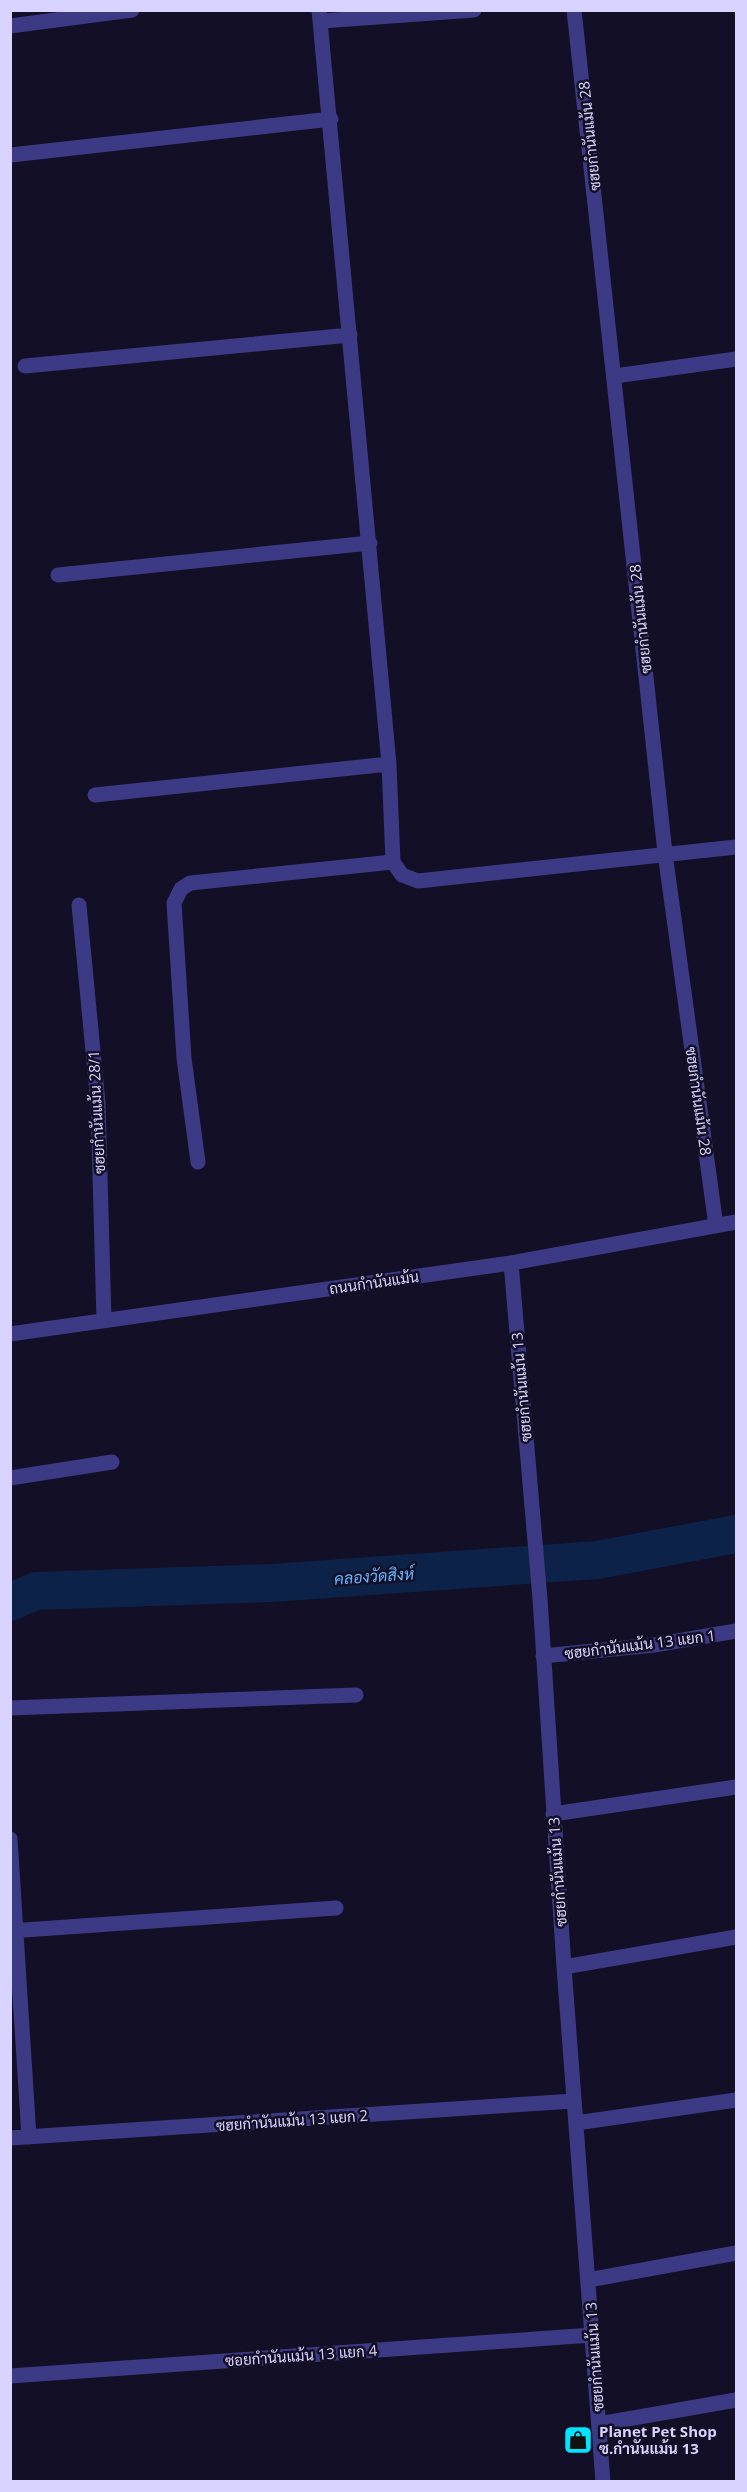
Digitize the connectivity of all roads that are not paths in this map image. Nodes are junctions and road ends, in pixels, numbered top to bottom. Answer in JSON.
{"nodes":[{"id":1,"x":132,"y":10,"type":"edge"},
{"id":2,"x":474,"y":10,"type":"edge"},
{"id":3,"x":574,"y":10,"type":"edge"},
{"id":4,"x":346,"y":15,"type":"edge"},
{"id":5,"x":321,"y":16,"type":"edge"},
{"id":6,"x":10,"y":26,"type":"edge"},
{"id":7,"x":331,"y":119,"type":"junction"},
{"id":8,"x":11,"y":155,"type":"edge"},
{"id":9,"x":351,"y":336,"type":"junction"},
{"id":10,"x":736,"y":359,"type":"edge"},
{"id":11,"x":25,"y":366,"type":"dead end"},
{"id":12,"x":615,"y":376,"type":"junction"},
{"id":13,"x":370,"y":543,"type":"junction"},
{"id":14,"x":58,"y":575,"type":"dead end"},
{"id":15,"x":389,"y":764,"type":"junction"},
{"id":16,"x":95,"y":795,"type":"dead end"},
{"id":17,"x":736,"y":847,"type":"edge"},
{"id":18,"x":665,"y":853,"type":"junction"},
{"id":19,"x":393,"y":862,"type":"junction"},
{"id":20,"x":79,"y":905,"type":"dead end"},
{"id":21,"x":198,"y":1162,"type":"dead end"},
{"id":22,"x":736,"y":1222,"type":"edge"},
{"id":23,"x":716,"y":1226,"type":"junction"},
{"id":24,"x":511,"y":1263,"type":"junction"},
{"id":25,"x":104,"y":1320,"type":"junction"},
{"id":26,"x":10,"y":1334,"type":"edge"},
{"id":27,"x":112,"y":1462,"type":"dead end"},
{"id":28,"x":10,"y":1478,"type":"edge"},
{"id":29,"x":736,"y":1631,"type":"edge"},
{"id":30,"x":543,"y":1656,"type":"junction"},
{"id":31,"x":356,"y":1695,"type":"dead end"},
{"id":32,"x":10,"y":1708,"type":"edge"},
{"id":33,"x":736,"y":1787,"type":"edge"},
{"id":34,"x":553,"y":1814,"type":"junction"},
{"id":35,"x":10,"y":1839,"type":"edge"},
{"id":36,"x":336,"y":1908,"type":"dead end"},
{"id":37,"x":14,"y":1931,"type":"edge"},
{"id":38,"x":736,"y":1937,"type":"edge"},
{"id":39,"x":564,"y":1967,"type":"junction"},
{"id":40,"x":736,"y":2100,"type":"edge"},
{"id":41,"x":574,"y":2101,"type":"junction"},
{"id":42,"x":576,"y":2123,"type":"junction"},
{"id":43,"x":29,"y":2137,"type":"junction"},
{"id":44,"x":10,"y":2138,"type":"edge"},
{"id":45,"x":736,"y":2253,"type":"edge"},
{"id":46,"x":588,"y":2280,"type":"junction"},
{"id":47,"x":592,"y":2334,"type":"junction"},
{"id":48,"x":10,"y":2376,"type":"edge"},
{"id":49,"x":736,"y":2400,"type":"edge"},
{"id":50,"x":599,"y":2424,"type":"junction"},
{"id":51,"x":603,"y":2481,"type":"edge"}],
"edges":[{"from":1,"to":6,"type":"street"},
{"from":2,"to":4,"type":"street"},
{"from":3,"to":12,"type":"street","name":"ซฮยกำนันแม้น 28"},
{"from":4,"to":5,"type":"street"},
{"from":5,"to":7,"type":"street"},
{"from":7,"to":8,"type":"street"},
{"from":7,"to":9,"type":"street"},
{"from":9,"to":11,"type":"street"},
{"from":9,"to":13,"type":"street"},
{"from":10,"to":12,"type":"street"},
{"from":12,"to":18,"type":"street","name":"ซฮยกำนันแม้น 28"},
{"from":13,"to":14,"type":"street"},
{"from":13,"to":15,"type":"street"},
{"from":15,"to":16,"type":"street"},
{"from":15,"to":19,"type":"street"},
{"from":17,"to":18,"type":"street"},
{"from":18,"to":19,"type":"street"},
{"from":18,"to":23,"type":"street","name":"ซฮยกำนันแม้น 28"},
{"from":19,"to":21,"type":"street"},
{"from":20,"to":25,"type":"street","name":"ซฮยกำนันแม้น 28/1"},
{"from":22,"to":23,"type":"street","name":"ถนนกำนันแม้น"},
{"from":23,"to":24,"type":"street","name":"ถนนกำนันแม้น"},
{"from":24,"to":25,"type":"street","name":"ถนนกำนันแม้น"},
{"from":24,"to":30,"type":"street","name":"ซฮยกำนันแม้น 13"},
{"from":25,"to":26,"type":"street","name":"ถนนกำนันแม้น"},
{"from":27,"to":28,"type":"street"},
{"from":29,"to":30,"type":"street","name":"ซฮยกำนันแม้น 13 แยก 1"},
{"from":30,"to":34,"type":"street","name":"ซฮยกำนันแม้น 13"},
{"from":31,"to":32,"type":"street"},
{"from":33,"to":34,"type":"street"},
{"from":34,"to":39,"type":"street","name":"ซฮยกำนันแม้น 13"},
{"from":35,"to":37,"type":"street"},
{"from":36,"to":37,"type":"street"},
{"from":37,"to":43,"type":"street"},
{"from":38,"to":39,"type":"street"},
{"from":39,"to":41,"type":"street","name":"ซฮยกำนันแม้น 13"},
{"from":40,"to":42,"type":"street"},
{"from":41,"to":42,"type":"street","name":"ซฮยกำนันแม้น 13"},
{"from":41,"to":43,"type":"street","name":"ซฮยกำนันแม้น 13 แยก 2"},
{"from":42,"to":46,"type":"street","name":"ซฮยกำนันแม้น 13"},
{"from":43,"to":44,"type":"street","name":"ซฮยกำนันแม้น 13 แยก 2"},
{"from":45,"to":46,"type":"street"},
{"from":46,"to":47,"type":"street","name":"ซฮยกำนันแม้น 13"},
{"from":47,"to":48,"type":"street","name":"ซอยกำนันแม้น 13 แยก 4"},
{"from":47,"to":50,"type":"street","name":"ซฮยกำนันแม้น 13"},
{"from":49,"to":50,"type":"street"},
{"from":50,"to":51,"type":"street","name":"ซฮยกำนันแม้น 13"}]}
